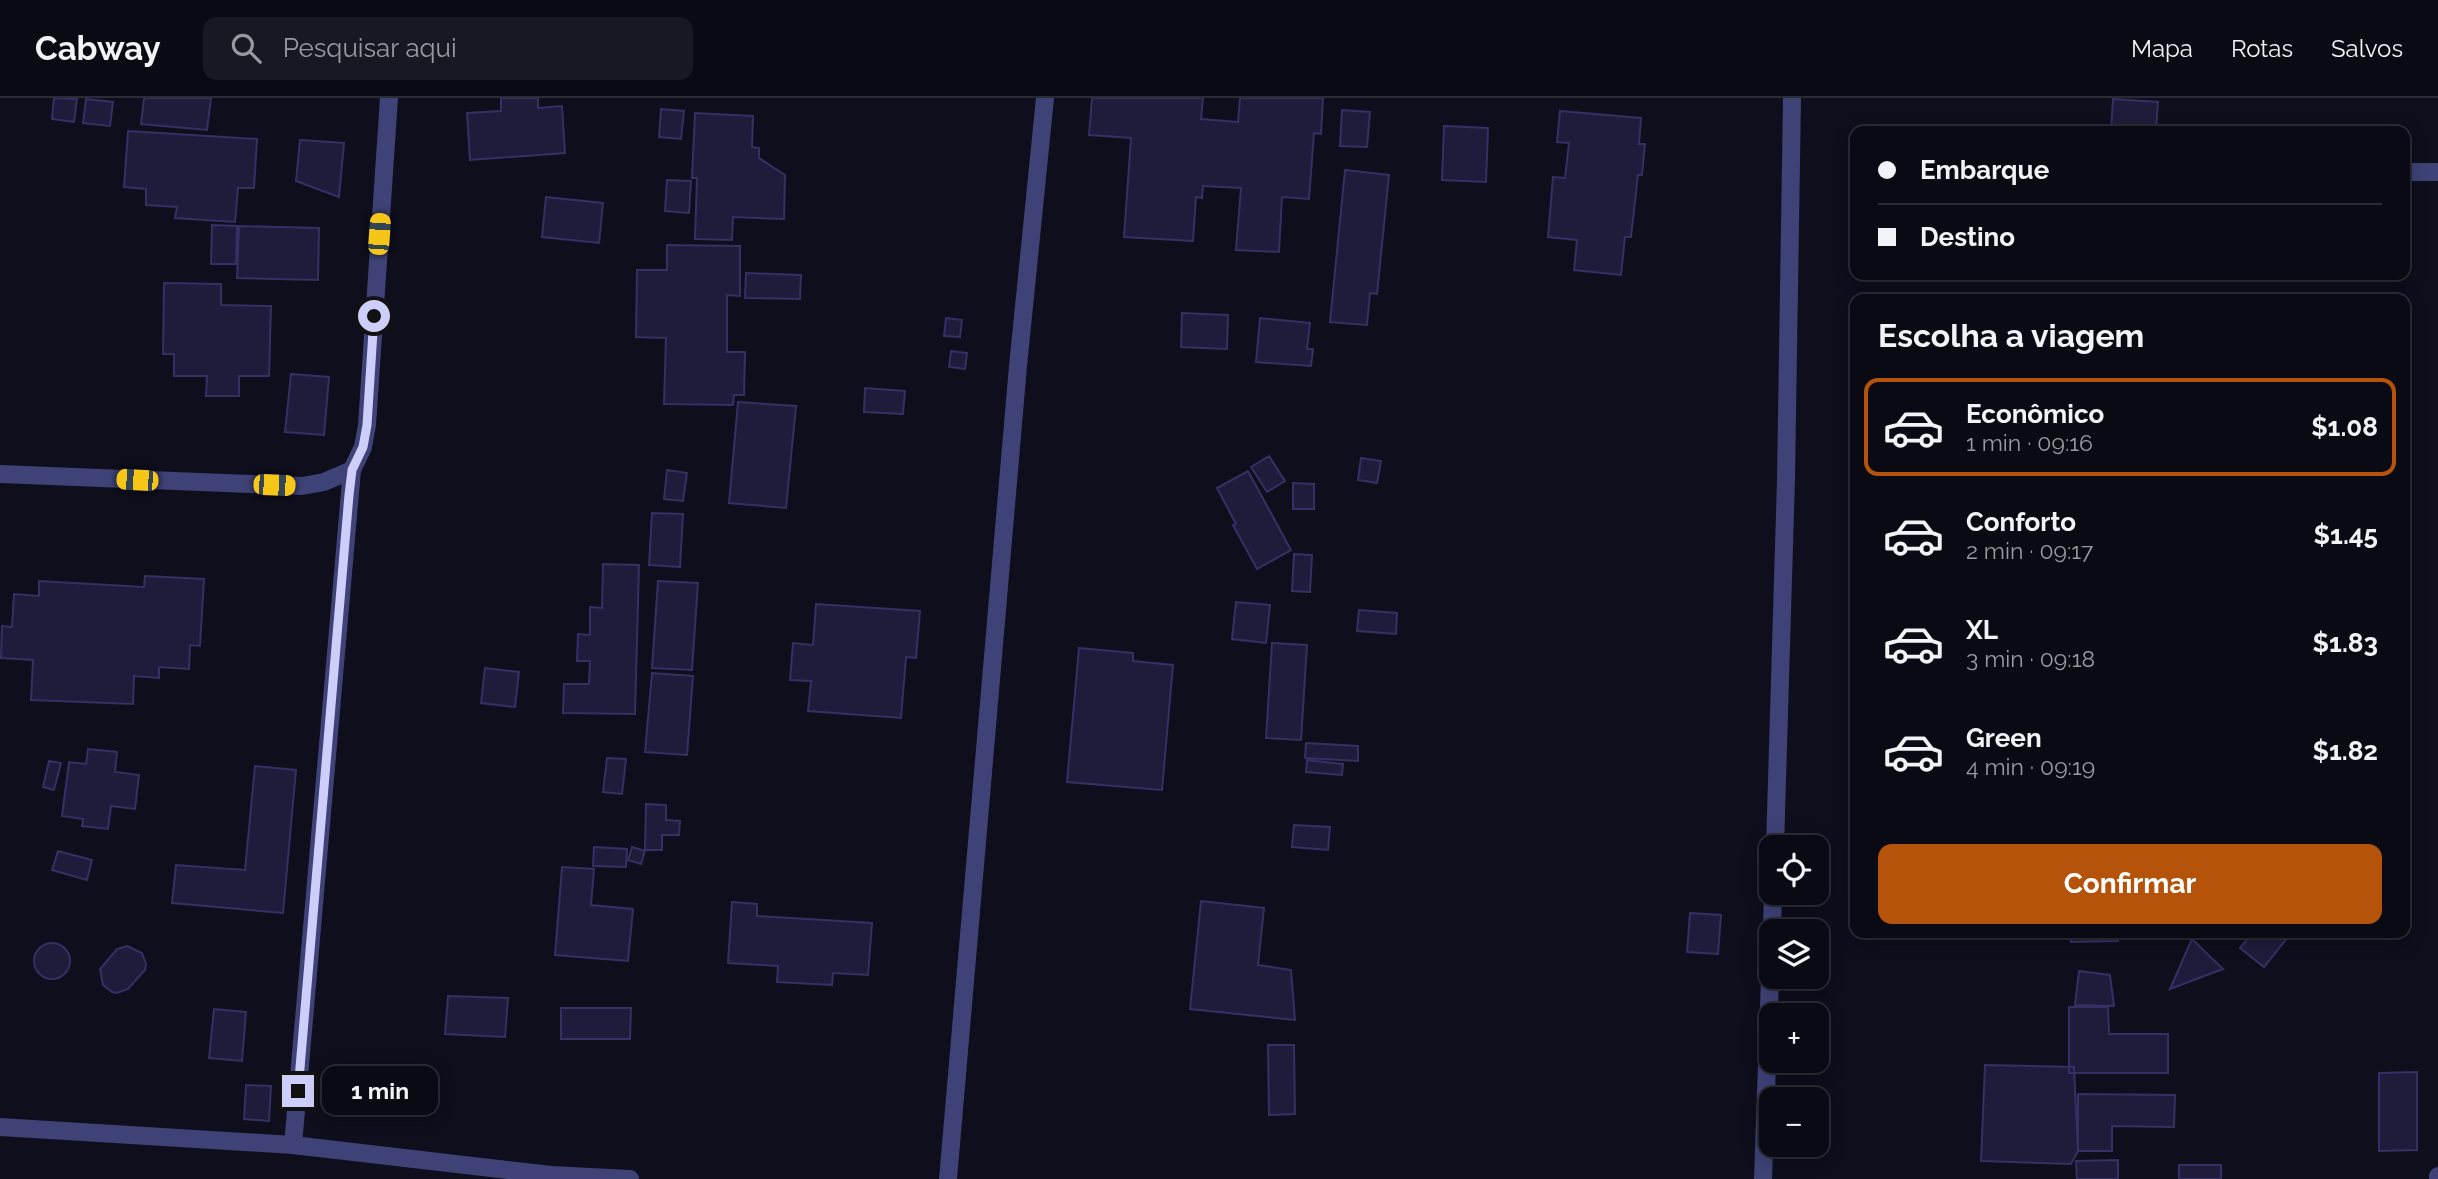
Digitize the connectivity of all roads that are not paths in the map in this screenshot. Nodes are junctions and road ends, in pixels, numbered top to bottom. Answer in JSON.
{"nodes":[{"id":1,"x":388,"y":98,"type":"edge"},
{"id":2,"x":1045,"y":98,"type":"edge"},
{"id":3,"x":1792,"y":98,"type":"edge"},
{"id":4,"x":2410,"y":172,"type":"edge"},
{"id":5,"x":2438,"y":172,"type":"edge"},
{"id":6,"x":352,"y":470,"type":"junction"},
{"id":7,"x":0,"y":474,"type":"edge"},
{"id":8,"x":1774,"y":835,"type":"edge"},
{"id":9,"x":1770,"y":989,"type":"edge"},
{"id":10,"x":0,"y":1127,"type":"edge"},
{"id":11,"x":293,"y":1145,"type":"junction"},
{"id":12,"x":551,"y":1177,"type":"edge"},
{"id":13,"x":630,"y":1179,"type":"edge"},
{"id":14,"x":948,"y":1179,"type":"edge"},
{"id":15,"x":1763,"y":1179,"type":"edge"}],
"edges":[{"from":1,"to":6,"type":"street"},
{"from":2,"to":14,"type":"street"},
{"from":3,"to":8,"type":"street"},
{"from":4,"to":5,"type":"street"},
{"from":6,"to":7,"type":"street"},
{"from":6,"to":11,"type":"street"},
{"from":9,"to":15,"type":"street"},
{"from":10,"to":11,"type":"street"},
{"from":11,"to":12,"type":"street"},
{"from":12,"to":13,"type":"street"}]}
